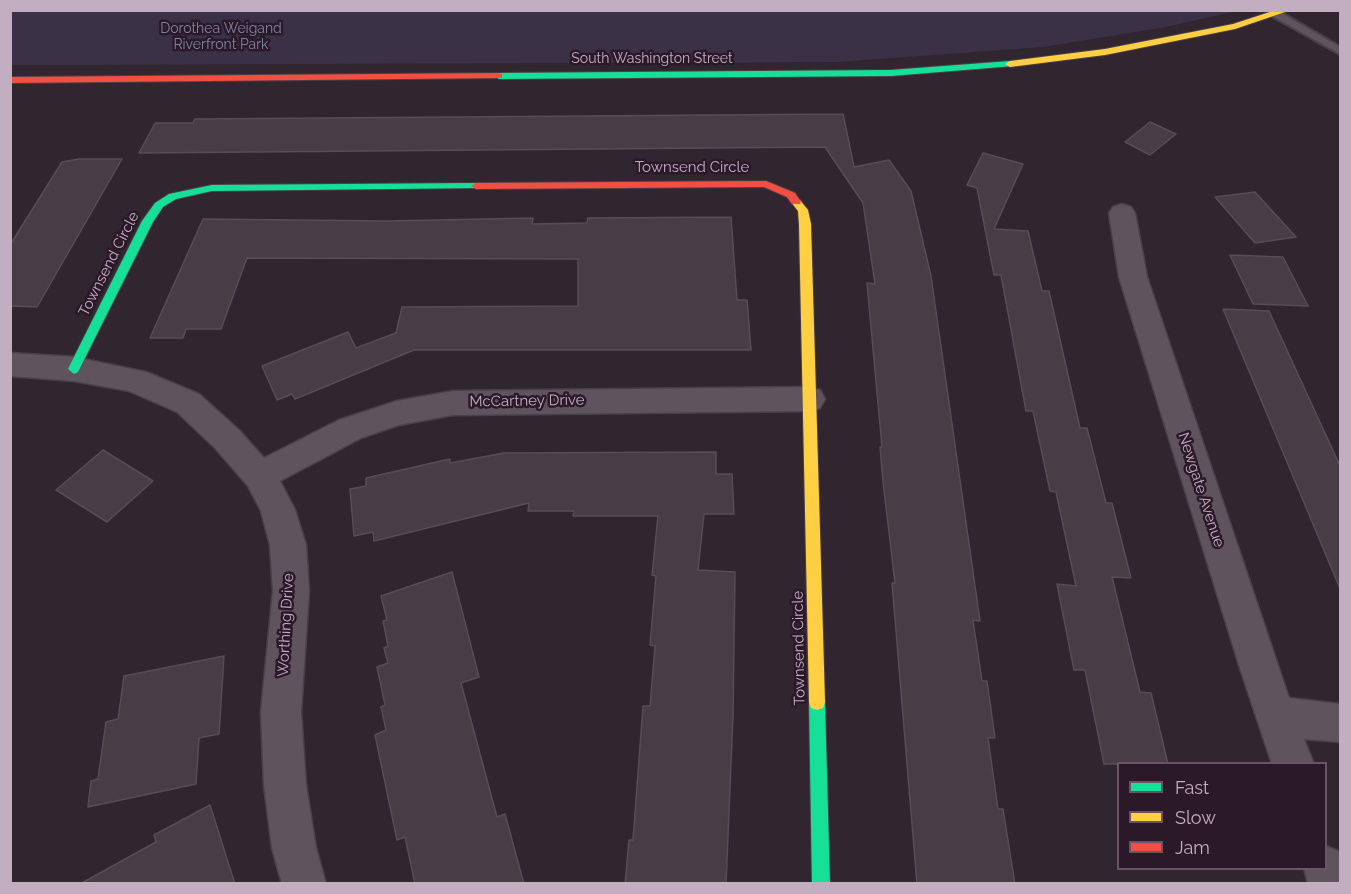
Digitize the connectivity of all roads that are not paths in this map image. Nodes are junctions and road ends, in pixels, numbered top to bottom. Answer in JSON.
{"nodes":[{"id":1,"x":1281,"y":12,"type":"edge"},
{"id":2,"x":1341,"y":51,"type":"edge"},
{"id":3,"x":10,"y":80,"type":"edge"},
{"id":4,"x":1122,"y":213,"type":"dead end"},
{"id":5,"x":10,"y":364,"type":"edge"},
{"id":6,"x":74,"y":369,"type":"junction"},
{"id":7,"x":809,"y":399,"type":"junction"},
{"id":8,"x":260,"y":476,"type":"junction"},
{"id":9,"x":1277,"y":716,"type":"junction"},
{"id":10,"x":1341,"y":723,"type":"edge"},
{"id":11,"x":1292,"y":762,"type":"edge"},
{"id":12,"x":304,"y":884,"type":"edge"},
{"id":13,"x":820,"y":884,"type":"edge"}],
"edges":[{"from":1,"to":2,"type":"lane"},
{"from":1,"to":3,"type":"main road","name":"South Washington Street"},
{"from":4,"to":9,"type":"street","name":"Newgate Avenue"},
{"from":5,"to":6,"type":"street","name":"Worthing Drive"},
{"from":6,"to":7,"type":"main road","name":"Townsend Circle"},
{"from":6,"to":8,"type":"street","name":"Worthing Drive"},
{"from":7,"to":8,"type":"street","name":"McCartney Drive"},
{"from":7,"to":13,"type":"main road","name":"Townsend Circle"},
{"from":8,"to":12,"type":"street","name":"Worthing Drive"},
{"from":9,"to":10,"type":"street"},
{"from":9,"to":11,"type":"street","name":"Newgate Avenue"}]}
